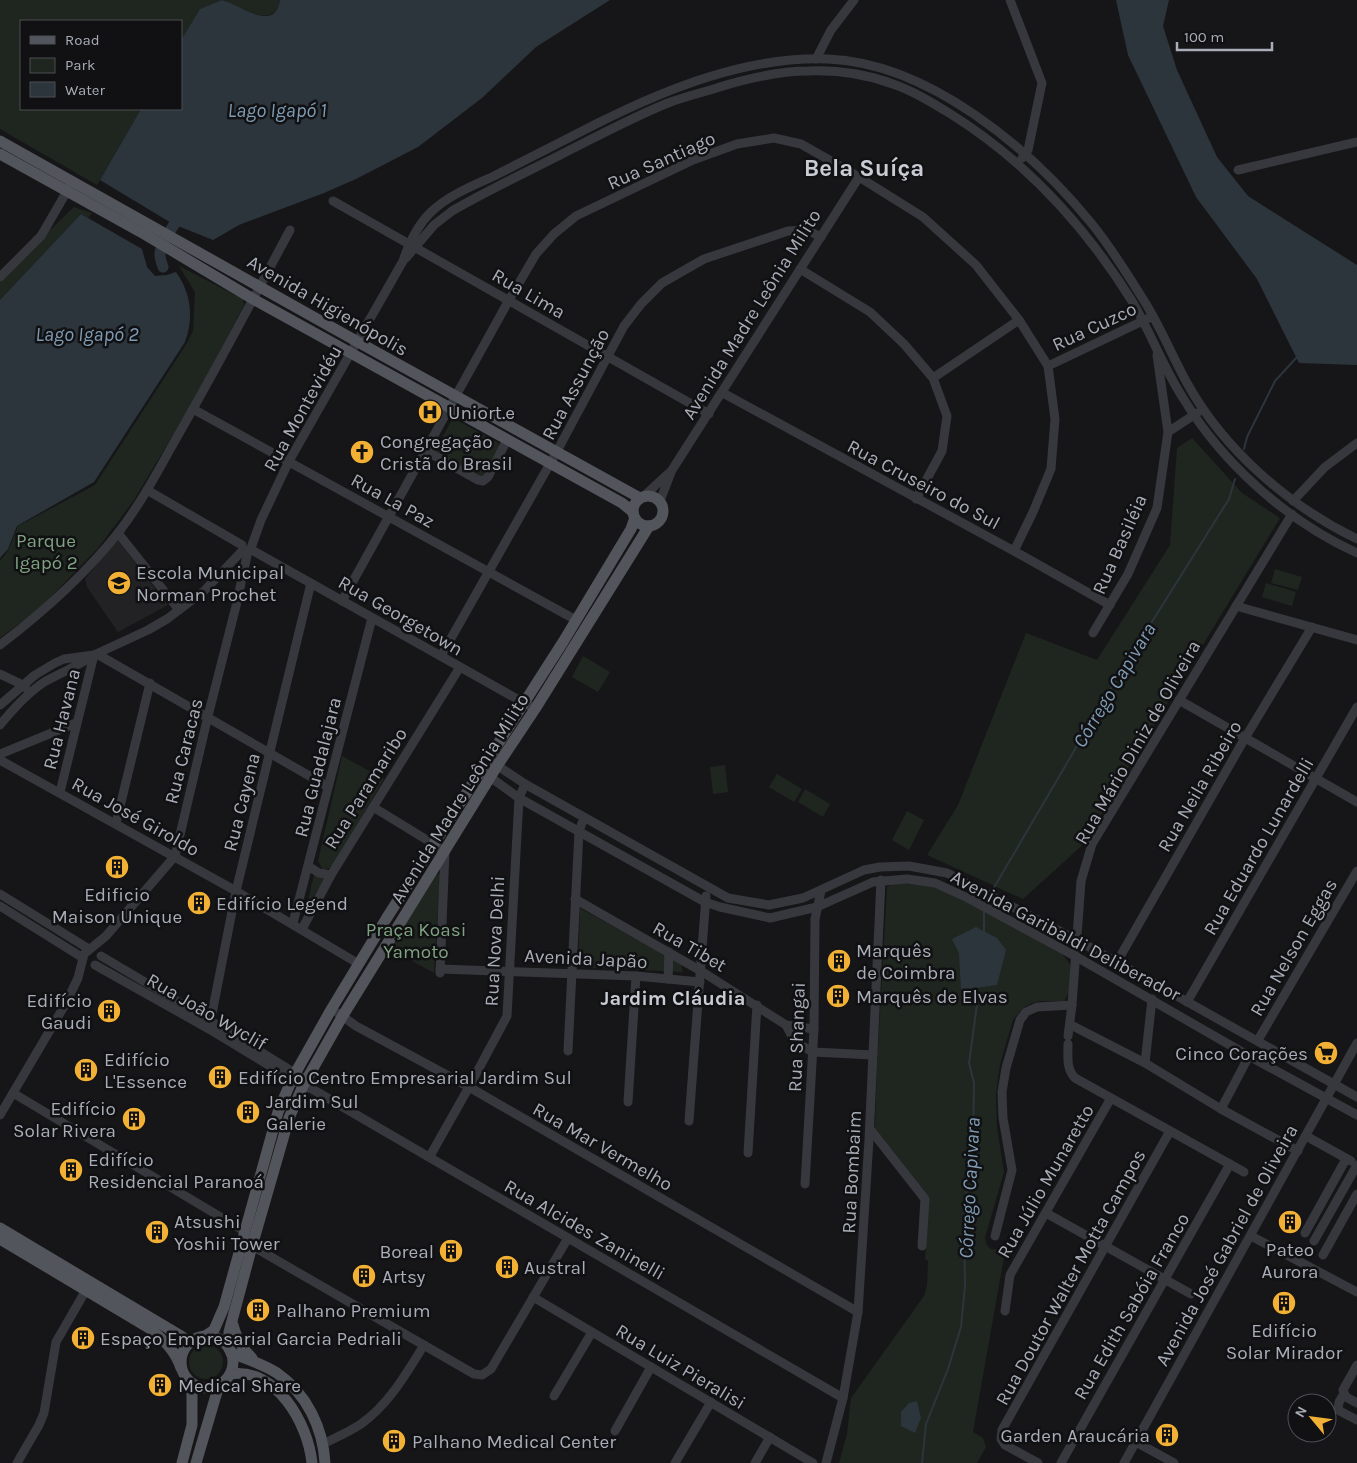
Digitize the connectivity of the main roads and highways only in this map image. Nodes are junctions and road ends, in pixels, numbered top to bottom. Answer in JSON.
{"nodes":[{"id":1,"x":0,"y":141,"type":"edge"},
{"id":2,"x":0,"y":154,"type":"edge"},
{"id":3,"x":70,"y":186,"type":"junction"},
{"id":4,"x":354,"y":347,"type":"junction"},
{"id":5,"x":453,"y":402,"type":"junction"},
{"id":6,"x":642,"y":497,"type":"junction"},
{"id":7,"x":634,"y":515,"type":"junction"},
{"id":8,"x":649,"y":526,"type":"junction"},
{"id":9,"x":0,"y":1228,"type":"edge"},
{"id":10,"x":0,"y":1240,"type":"edge"},
{"id":11,"x":232,"y":1322,"type":"junction"},
{"id":12,"x":205,"y":1336,"type":"junction"},
{"id":13,"x":190,"y":1343,"type":"junction"},
{"id":14,"x":230,"y":1351,"type":"junction"},
{"id":15,"x":257,"y":1362,"type":"junction"},
{"id":16,"x":181,"y":1368,"type":"junction"},
{"id":17,"x":230,"y":1374,"type":"junction"},
{"id":18,"x":192,"y":1384,"type":"junction"},
{"id":19,"x":219,"y":1385,"type":"junction"},
{"id":20,"x":182,"y":1463,"type":"edge"},
{"id":21,"x":196,"y":1463,"type":"edge"},
{"id":22,"x":312,"y":1463,"type":"edge"},
{"id":23,"x":325,"y":1463,"type":"edge"}],
"edges":[{"from":1,"to":3,"type":"main road","name":"Avenida Higienópolis"},
{"from":2,"to":3,"type":"main road","name":"Avenida Higienópolis"},
{"from":3,"to":4,"type":"main road","name":"Avenida Higienópolis"},
{"from":3,"to":4,"type":"main road","name":"Avenida Higienópolis"},
{"from":4,"to":5,"type":"main road","name":"Avenida Higienópolis"},
{"from":5,"to":6,"type":"main road","name":"Avenida Higienópolis"},
{"from":5,"to":7,"type":"main road","name":"Avenida Higienópolis"},
{"from":6,"to":7,"type":"main road"},
{"from":6,"to":8,"type":"main road"},
{"from":7,"to":8,"type":"main road"},
{"from":7,"to":12,"type":"main road","name":"Avenida Madre Leônia Milito"},
{"from":8,"to":11,"type":"main road","name":"Avenida Madre Leônia Milito"},
{"from":9,"to":13,"type":"main road"},
{"from":10,"to":16,"type":"main road"},
{"from":11,"to":14,"type":"main road","name":"Avenida Madre Leônia Milito"},
{"from":11,"to":15,"type":"main road"},
{"from":12,"to":13,"type":"main road"},
{"from":12,"to":14,"type":"main road"},
{"from":13,"to":16,"type":"main road"},
{"from":14,"to":15,"type":"main road"},
{"from":14,"to":17,"type":"main road"},
{"from":15,"to":23,"type":"main road"},
{"from":16,"to":18,"type":"main road"},
{"from":17,"to":19,"type":"main road"},
{"from":17,"to":22,"type":"main road"},
{"from":18,"to":19,"type":"main road"},
{"from":18,"to":20,"type":"main road"},
{"from":19,"to":21,"type":"main road"}]}
